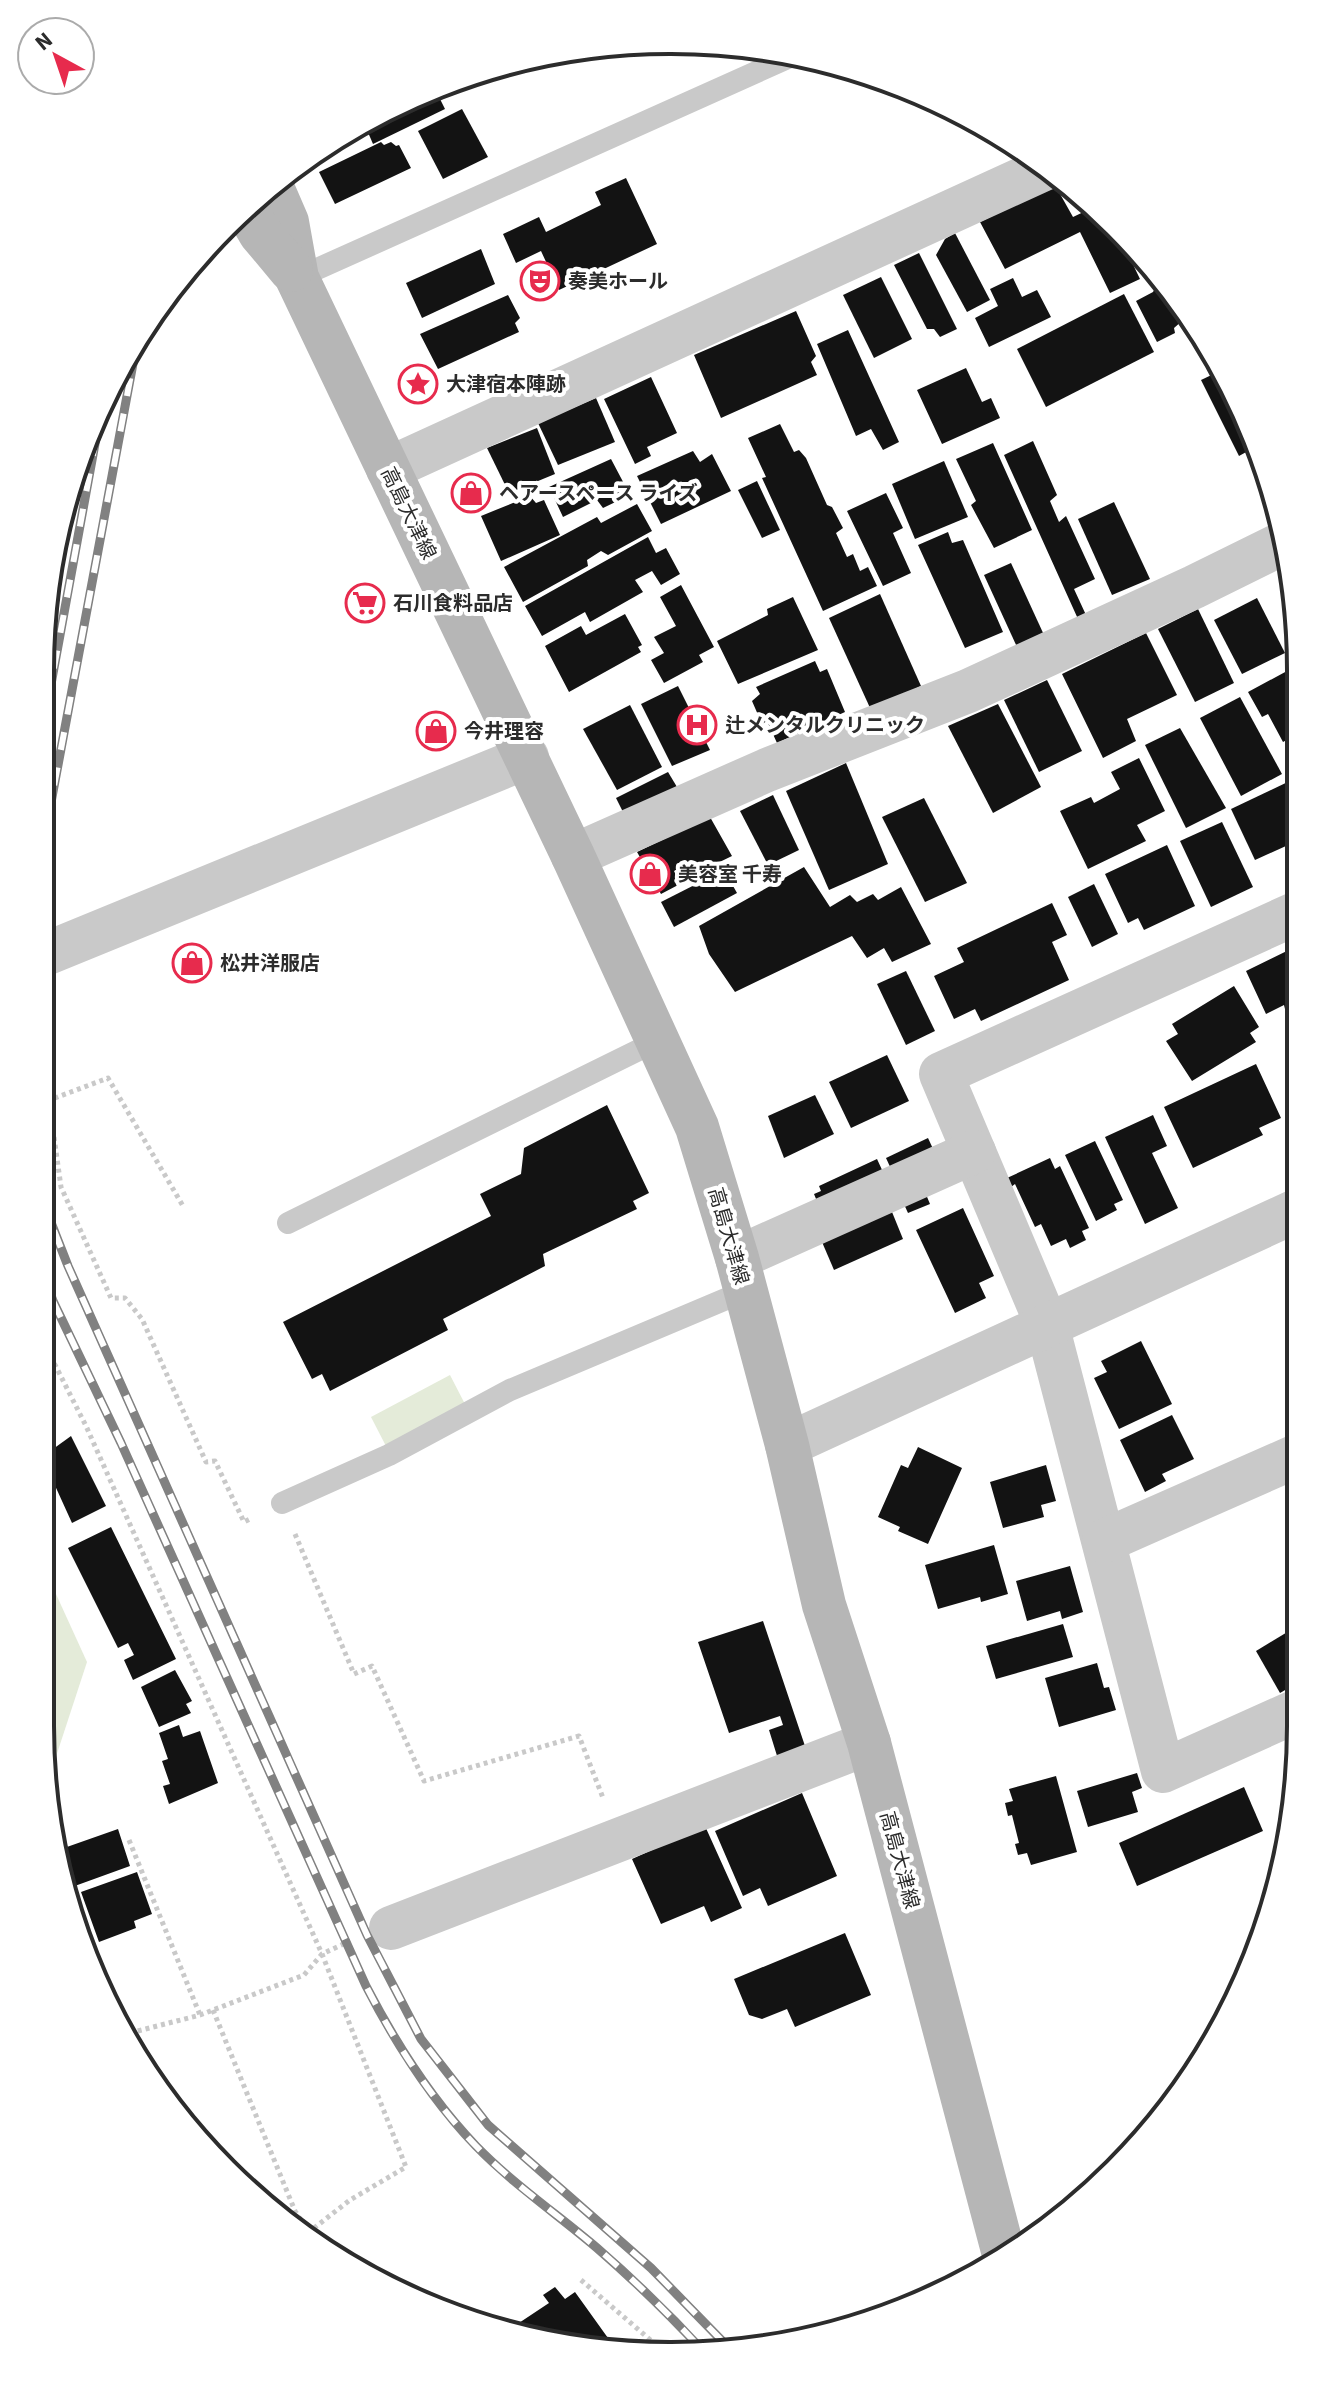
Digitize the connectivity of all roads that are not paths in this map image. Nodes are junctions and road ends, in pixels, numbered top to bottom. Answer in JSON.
{"nodes":[{"id":1,"x":776,"y":63,"type":"edge"},
{"id":2,"x":1035,"y":173,"type":"edge"},
{"id":3,"x":276,"y":197,"type":"edge"},
{"id":4,"x":252,"y":219,"type":"edge"},
{"id":5,"x":297,"y":278,"type":"junction"},
{"id":6,"x":388,"y":469,"type":"junction"},
{"id":7,"x":1274,"y":547,"type":"edge"},
{"id":8,"x":527,"y":757,"type":"junction"},
{"id":9,"x":573,"y":856,"type":"junction"},
{"id":10,"x":1287,"y":918,"type":"edge"},
{"id":11,"x":54,"y":951,"type":"edge"},
{"id":12,"x":659,"y":1040,"type":"junction"},
{"id":13,"x":974,"y":1152,"type":"junction"},
{"id":14,"x":1287,"y":1215,"type":"edge"},
{"id":15,"x":288,"y":1223,"type":"dead end"},
{"id":16,"x":741,"y":1275,"type":"junction"},
{"id":17,"x":1047,"y":1325,"type":"junction"},
{"id":18,"x":787,"y":1445,"type":"junction"},
{"id":19,"x":1287,"y":1468,"type":"edge"},
{"id":20,"x":282,"y":1503,"type":"road end"},
{"id":21,"x":1104,"y":1541,"type":"junction"},
{"id":22,"x":1287,"y":1715,"type":"edge"},
{"id":23,"x":869,"y":1743,"type":"junction"},
{"id":24,"x":391,"y":1928,"type":"road end"},
{"id":25,"x":1001,"y":2245,"type":"edge"}],
"edges":[{"from":1,"to":5,"type":"lane"},
{"from":2,"to":6,"type":"street"},
{"from":3,"to":5,"type":"main road","name":"高島大津線"},
{"from":4,"to":5,"type":"main road","name":"高島大津線"},
{"from":5,"to":6,"type":"main road","name":"高島大津線"},
{"from":6,"to":8,"type":"main road","name":"高島大津線"},
{"from":7,"to":9,"type":"street"},
{"from":8,"to":9,"type":"main road","name":"高島大津線"},
{"from":8,"to":11,"type":"street"},
{"from":9,"to":12,"type":"main road","name":"高島大津線"},
{"from":10,"to":13,"type":"street"},
{"from":12,"to":15,"type":"lane"},
{"from":12,"to":16,"type":"main road","name":"高島大津線"},
{"from":13,"to":16,"type":"street"},
{"from":13,"to":17,"type":"street"},
{"from":14,"to":17,"type":"street"},
{"from":16,"to":18,"type":"main road","name":"高島大津線"},
{"from":16,"to":20,"type":"lane"},
{"from":17,"to":18,"type":"street"},
{"from":17,"to":21,"type":"street"},
{"from":18,"to":23,"type":"main road","name":"高島大津線"},
{"from":19,"to":21,"type":"street"},
{"from":21,"to":22,"type":"street"},
{"from":23,"to":24,"type":"street"},
{"from":23,"to":25,"type":"main road","name":"高島大津線"}]}
